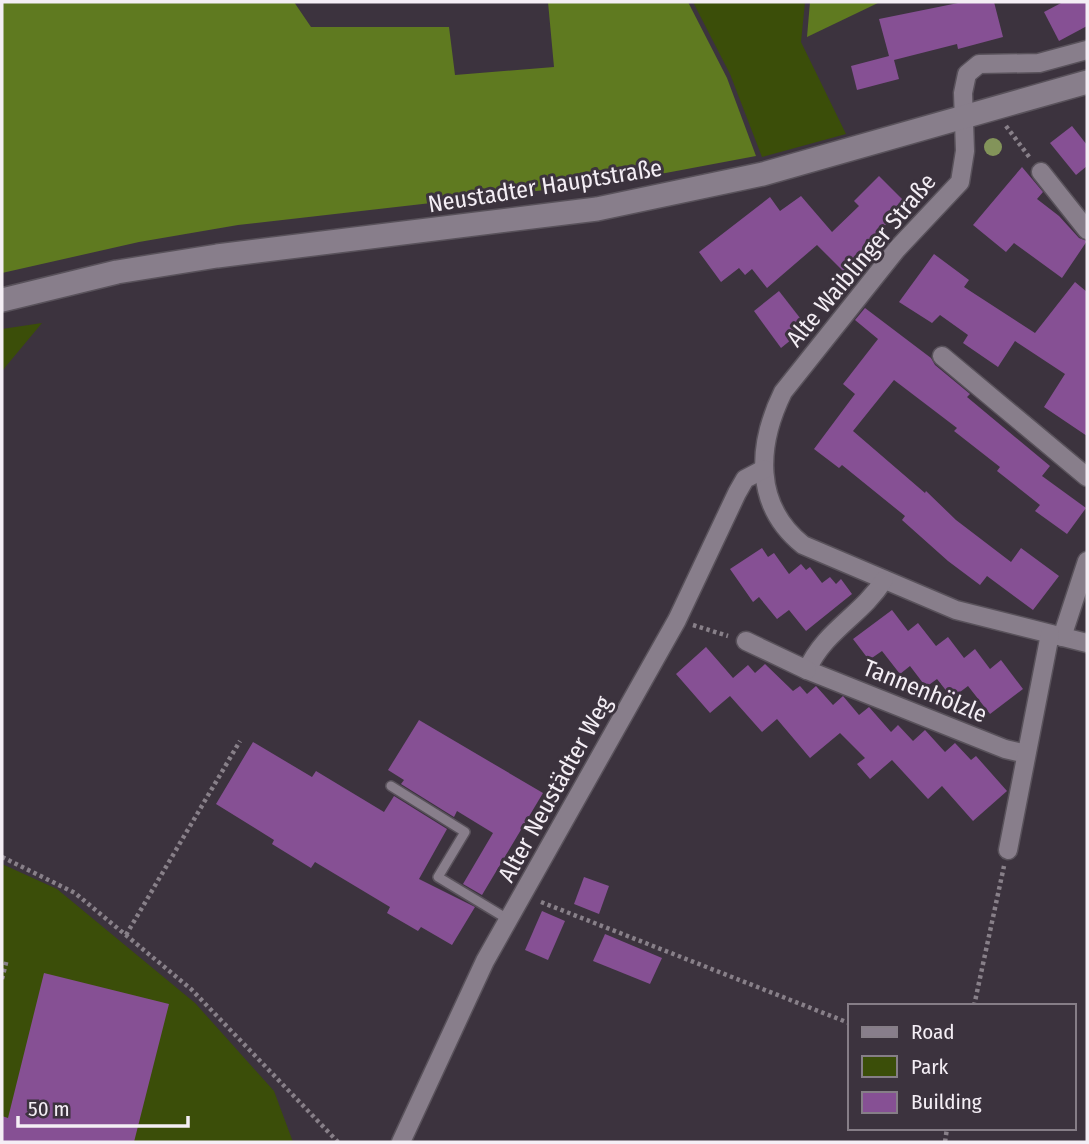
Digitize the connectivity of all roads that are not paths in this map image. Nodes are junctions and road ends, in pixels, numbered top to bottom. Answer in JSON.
{"nodes":[{"id":1,"x":1087,"y":50,"type":"edge"},
{"id":2,"x":1087,"y":82,"type":"edge"},
{"id":3,"x":964,"y":119,"type":"junction"},
{"id":4,"x":1041,"y":172,"type":"dead end"},
{"id":5,"x":1087,"y":230,"type":"edge"},
{"id":6,"x":2,"y":300,"type":"edge"},
{"id":7,"x":942,"y":356,"type":"dead end"},
{"id":8,"x":764,"y":469,"type":"junction"},
{"id":9,"x":1087,"y":477,"type":"edge"},
{"id":10,"x":1087,"y":561,"type":"edge"},
{"id":11,"x":884,"y":580,"type":"junction"},
{"id":12,"x":1056,"y":636,"type":"junction"},
{"id":13,"x":746,"y":641,"type":"road end"},
{"id":14,"x":1087,"y":643,"type":"edge"},
{"id":15,"x":807,"y":670,"type":"junction"},
{"id":16,"x":1026,"y":754,"type":"junction"},
{"id":17,"x":391,"y":786,"type":"dead end"},
{"id":18,"x":1008,"y":850,"type":"road end"},
{"id":19,"x":509,"y":920,"type":"junction"},
{"id":20,"x":401,"y":1142,"type":"edge"}],
"edges":[{"from":1,"to":3,"type":"street","name":"Alte Waiblinger Straße"},
{"from":2,"to":3,"type":"street","name":"Neustadter Hauptstraße"},
{"from":3,"to":6,"type":"street","name":"Neustadter Hauptstraße"},
{"from":3,"to":8,"type":"street","name":"Alte Waiblinger Straße"},
{"from":4,"to":5,"type":"street"},
{"from":7,"to":9,"type":"street"},
{"from":8,"to":11,"type":"street"},
{"from":8,"to":19,"type":"street","name":"Alter Neustädter Weg"},
{"from":10,"to":12,"type":"street"},
{"from":11,"to":12,"type":"street"},
{"from":11,"to":15,"type":"street"},
{"from":12,"to":14,"type":"street"},
{"from":12,"to":16,"type":"street"},
{"from":13,"to":15,"type":"street","name":"Tannenhölzle"},
{"from":15,"to":16,"type":"street","name":"Tannenhölzle"},
{"from":16,"to":18,"type":"street"},
{"from":17,"to":19,"type":"lane"},
{"from":19,"to":20,"type":"street","name":"Alter Neustädter Weg"}]}
